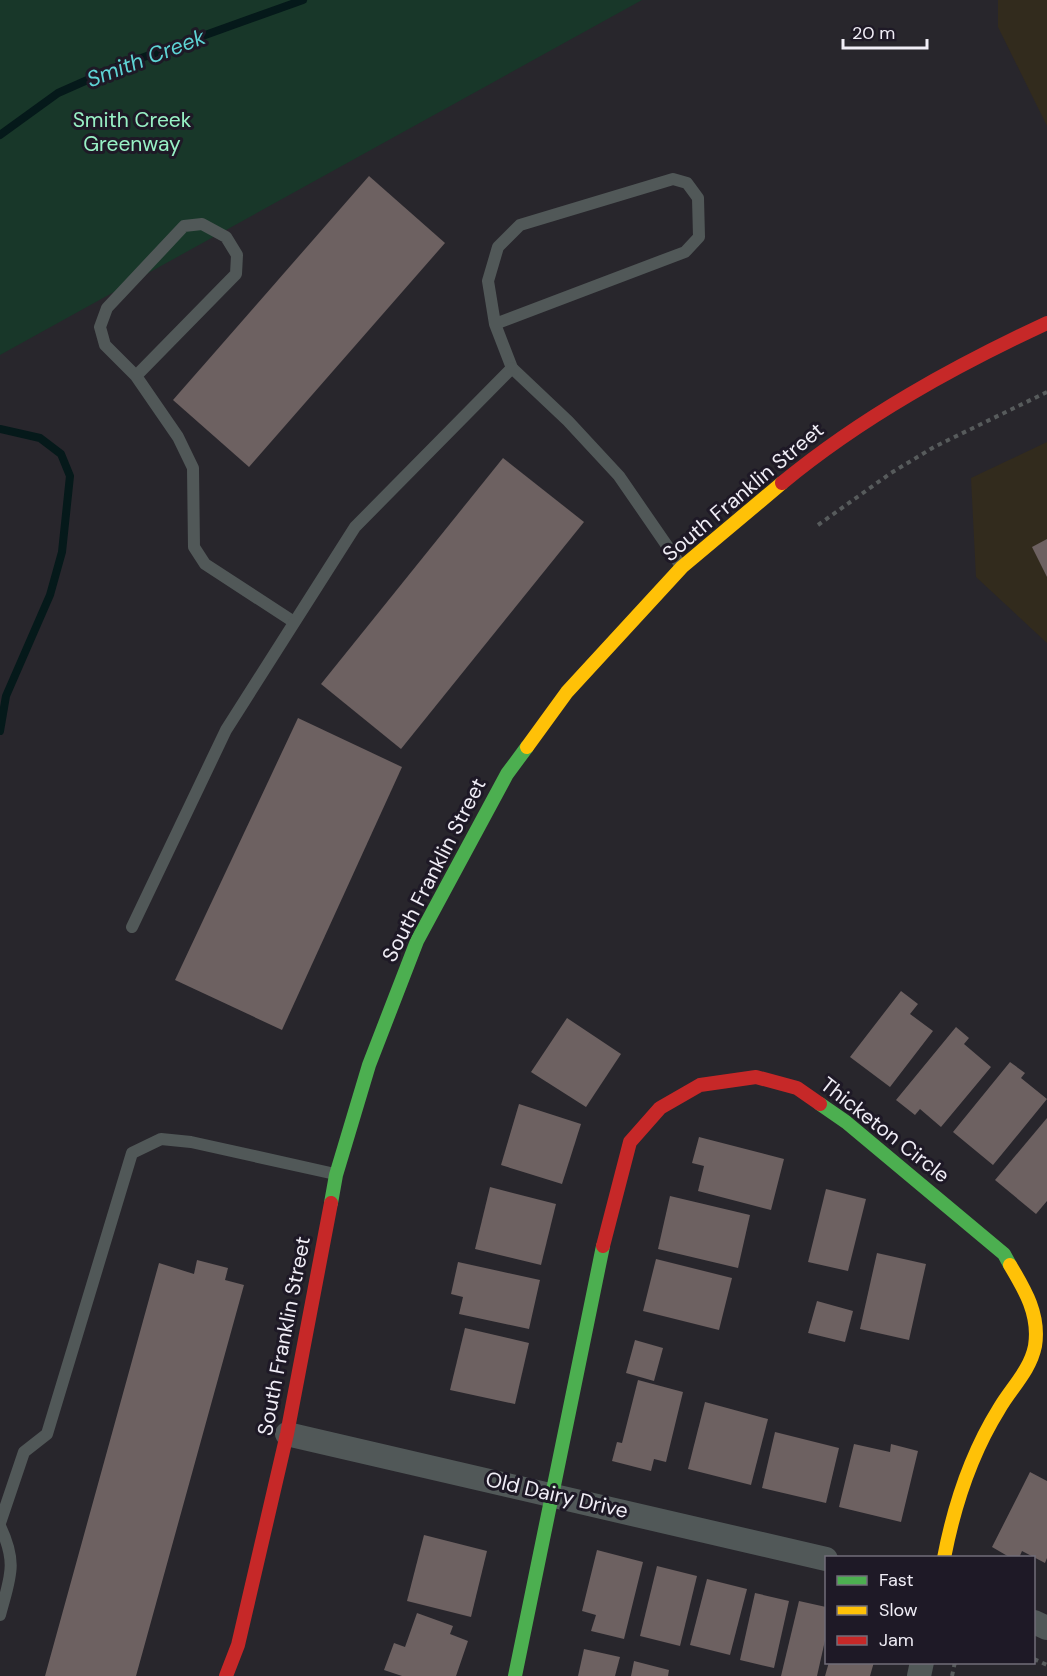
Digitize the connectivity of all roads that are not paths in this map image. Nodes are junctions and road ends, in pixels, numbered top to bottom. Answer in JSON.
{"nodes":[{"id":1,"x":1047,"y":323,"type":"edge"},
{"id":2,"x":495,"y":324,"type":"junction"},
{"id":3,"x":512,"y":368,"type":"junction"},
{"id":4,"x":136,"y":375,"type":"junction"},
{"id":5,"x":682,"y":567,"type":"junction"},
{"id":6,"x":294,"y":622,"type":"junction"},
{"id":7,"x":132,"y":927,"type":"dead end"},
{"id":8,"x":336,"y":1174,"type":"junction"},
{"id":9,"x":287,"y":1434,"type":"junction"},
{"id":10,"x":554,"y":1494,"type":"junction"},
{"id":11,"x":0,"y":1524,"type":"edge"},
{"id":12,"x":944,"y":1556,"type":"edge"},
{"id":13,"x":825,"y":1559,"type":"edge"},
{"id":14,"x":0,"y":1615,"type":"edge"},
{"id":15,"x":226,"y":1676,"type":"edge"},
{"id":16,"x":515,"y":1676,"type":"edge"}],
"edges":[{"from":1,"to":5,"type":"street","name":"South Franklin Street"},
{"from":2,"to":2,"type":"lane"},
{"from":2,"to":3,"type":"lane"},
{"from":3,"to":5,"type":"lane"},
{"from":3,"to":6,"type":"lane"},
{"from":4,"to":4,"type":"lane"},
{"from":4,"to":6,"type":"lane"},
{"from":5,"to":8,"type":"street","name":"South Franklin Street"},
{"from":6,"to":7,"type":"lane"},
{"from":8,"to":9,"type":"street","name":"South Franklin Street"},
{"from":8,"to":11,"type":"lane"},
{"from":9,"to":10,"type":"street","name":"Old Dairy Drive"},
{"from":9,"to":15,"type":"street","name":"South Franklin Street"},
{"from":10,"to":12,"type":"street","name":"Thicketon Circle"},
{"from":10,"to":13,"type":"street","name":"Old Dairy Drive"},
{"from":10,"to":16,"type":"street","name":"Thicketon Circle"},
{"from":11,"to":14,"type":"lane"}]}
